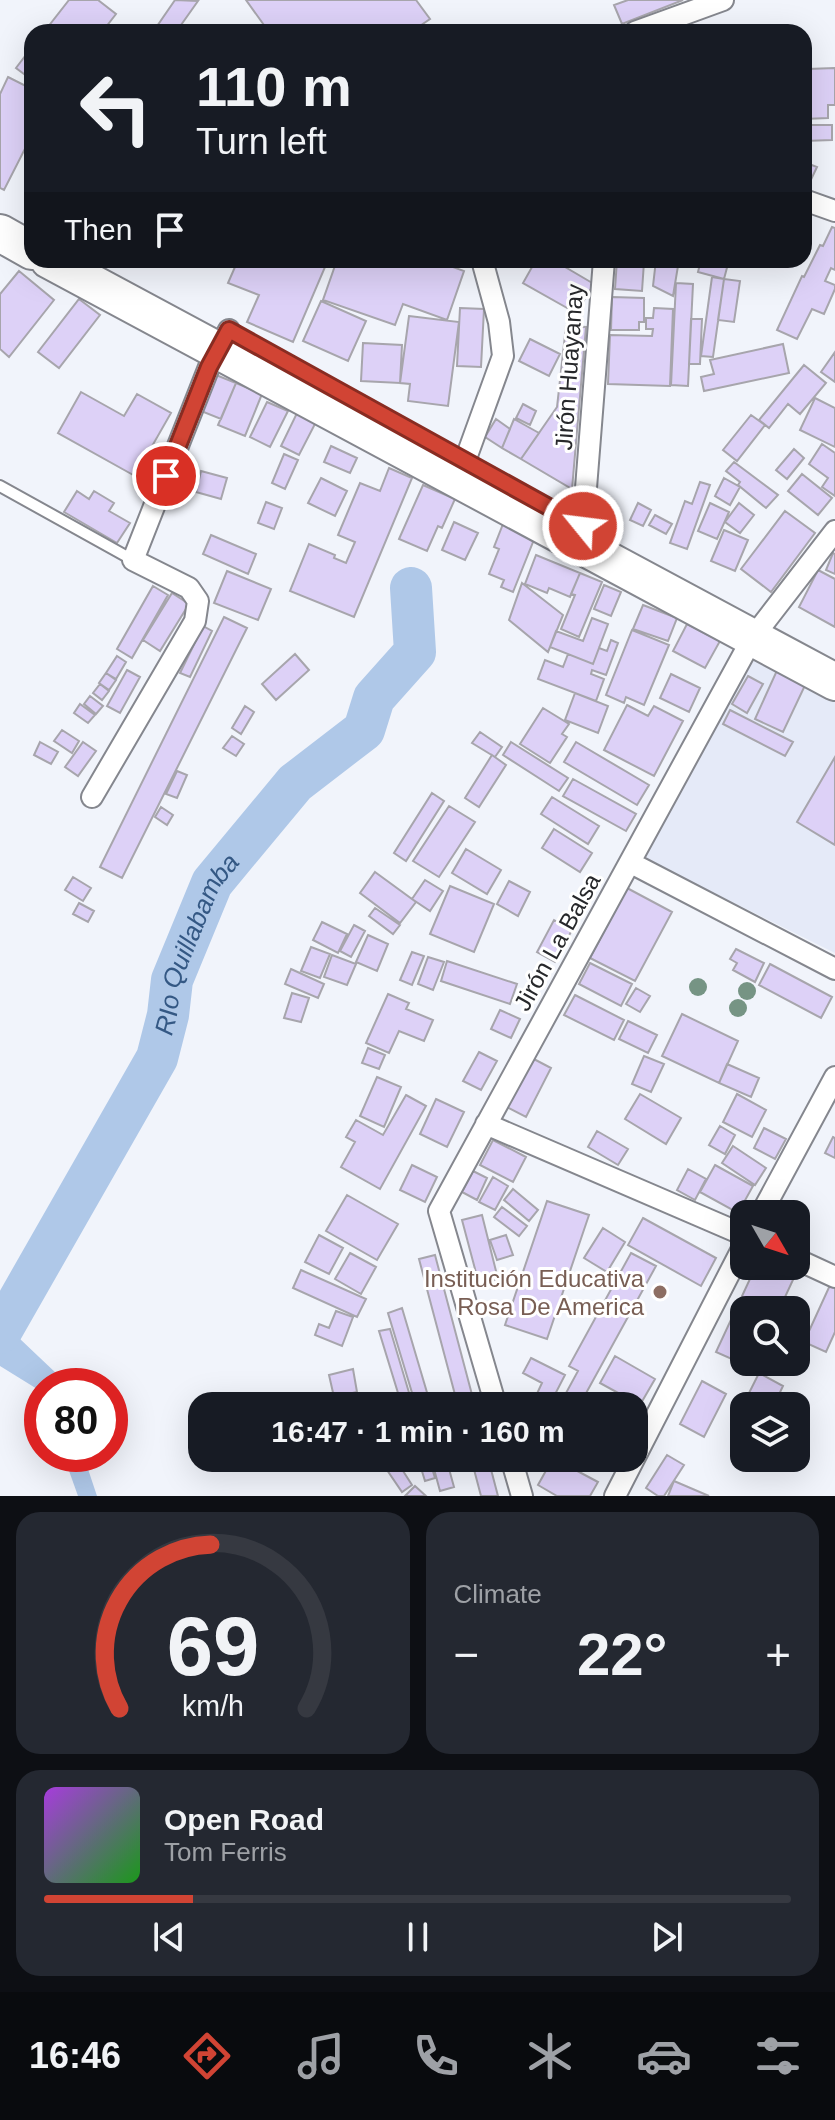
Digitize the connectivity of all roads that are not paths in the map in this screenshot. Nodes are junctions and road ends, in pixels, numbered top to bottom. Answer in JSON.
{"nodes":[{"id":1,"x":723,"y":0,"type":"edge"},
{"id":2,"x":657,"y":24,"type":"edge"},
{"id":3,"x":812,"y":203,"type":"edge"},
{"id":4,"x":0,"y":207,"type":"edge"},
{"id":5,"x":835,"y":211,"type":"edge"},
{"id":6,"x":24,"y":220,"type":"edge"},
{"id":7,"x":0,"y":233,"type":"edge"},
{"id":8,"x":24,"y":246,"type":"edge"},
{"id":9,"x":66,"y":268,"type":"edge"},
{"id":10,"x":111,"y":268,"type":"edge"},
{"id":11,"x":484,"y":268,"type":"edge"},
{"id":12,"x":603,"y":268,"type":"edge"},
{"id":13,"x":223,"y":340,"type":"junction"},
{"id":14,"x":465,"y":461,"type":"junction"},
{"id":15,"x":0,"y":486,"type":"edge"},
{"id":16,"x":583,"y":526,"type":"junction"},
{"id":17,"x":835,"y":531,"type":"edge"},
{"id":18,"x":133,"y":560,"type":"junction"},
{"id":19,"x":760,"y":627,"type":"junction"},
{"id":20,"x":835,"y":656,"type":"edge"},
{"id":21,"x":835,"y":682,"type":"edge"},
{"id":22,"x":92,"y":797,"type":"dead end"},
{"id":23,"x":631,"y":863,"type":"junction"},
{"id":24,"x":835,"y":969,"type":"edge"},
{"id":25,"x":835,"y":1077,"type":"edge"},
{"id":26,"x":486,"y":1124,"type":"junction"},
{"id":27,"x":769,"y":1200,"type":"edge"},
{"id":28,"x":730,"y":1229,"type":"edge"},
{"id":29,"x":810,"y":1265,"type":"edge"},
{"id":30,"x":730,"y":1272,"type":"edge"},
{"id":31,"x":835,"y":1277,"type":"edge"},
{"id":32,"x":492,"y":1392,"type":"edge"},
{"id":33,"x":515,"y":1472,"type":"edge"},
{"id":34,"x":522,"y":1496,"type":"edge"},
{"id":35,"x":615,"y":1496,"type":"edge"}],
"edges":[{"from":1,"to":2,"type":"street"},
{"from":3,"to":5,"type":"street"},
{"from":4,"to":6,"type":"highway"},
{"from":7,"to":8,"type":"highway"},
{"from":9,"to":13,"type":"highway"},
{"from":10,"to":13,"type":"highway"},
{"from":11,"to":14,"type":"street"},
{"from":12,"to":16,"type":"street","name":"Jirón Huayanay"},
{"from":13,"to":14,"type":"highway"},
{"from":13,"to":18,"type":"street"},
{"from":13,"to":19,"type":"highway"},
{"from":14,"to":16,"type":"highway"},
{"from":15,"to":18,"type":"lane"},
{"from":16,"to":19,"type":"highway"},
{"from":17,"to":19,"type":"street","name":"Jirón La Balsa"},
{"from":18,"to":22,"type":"street"},
{"from":19,"to":20,"type":"highway"},
{"from":19,"to":21,"type":"highway"},
{"from":19,"to":23,"type":"street","name":"Jirón La Balsa"},
{"from":23,"to":24,"type":"street"},
{"from":23,"to":26,"type":"street","name":"Jirón La Balsa"},
{"from":25,"to":27,"type":"street"},
{"from":26,"to":28,"type":"street"},
{"from":26,"to":32,"type":"street","name":"Jirón La Balsa"},
{"from":29,"to":31,"type":"street"},
{"from":30,"to":35,"type":"street"},
{"from":33,"to":34,"type":"street"}]}
